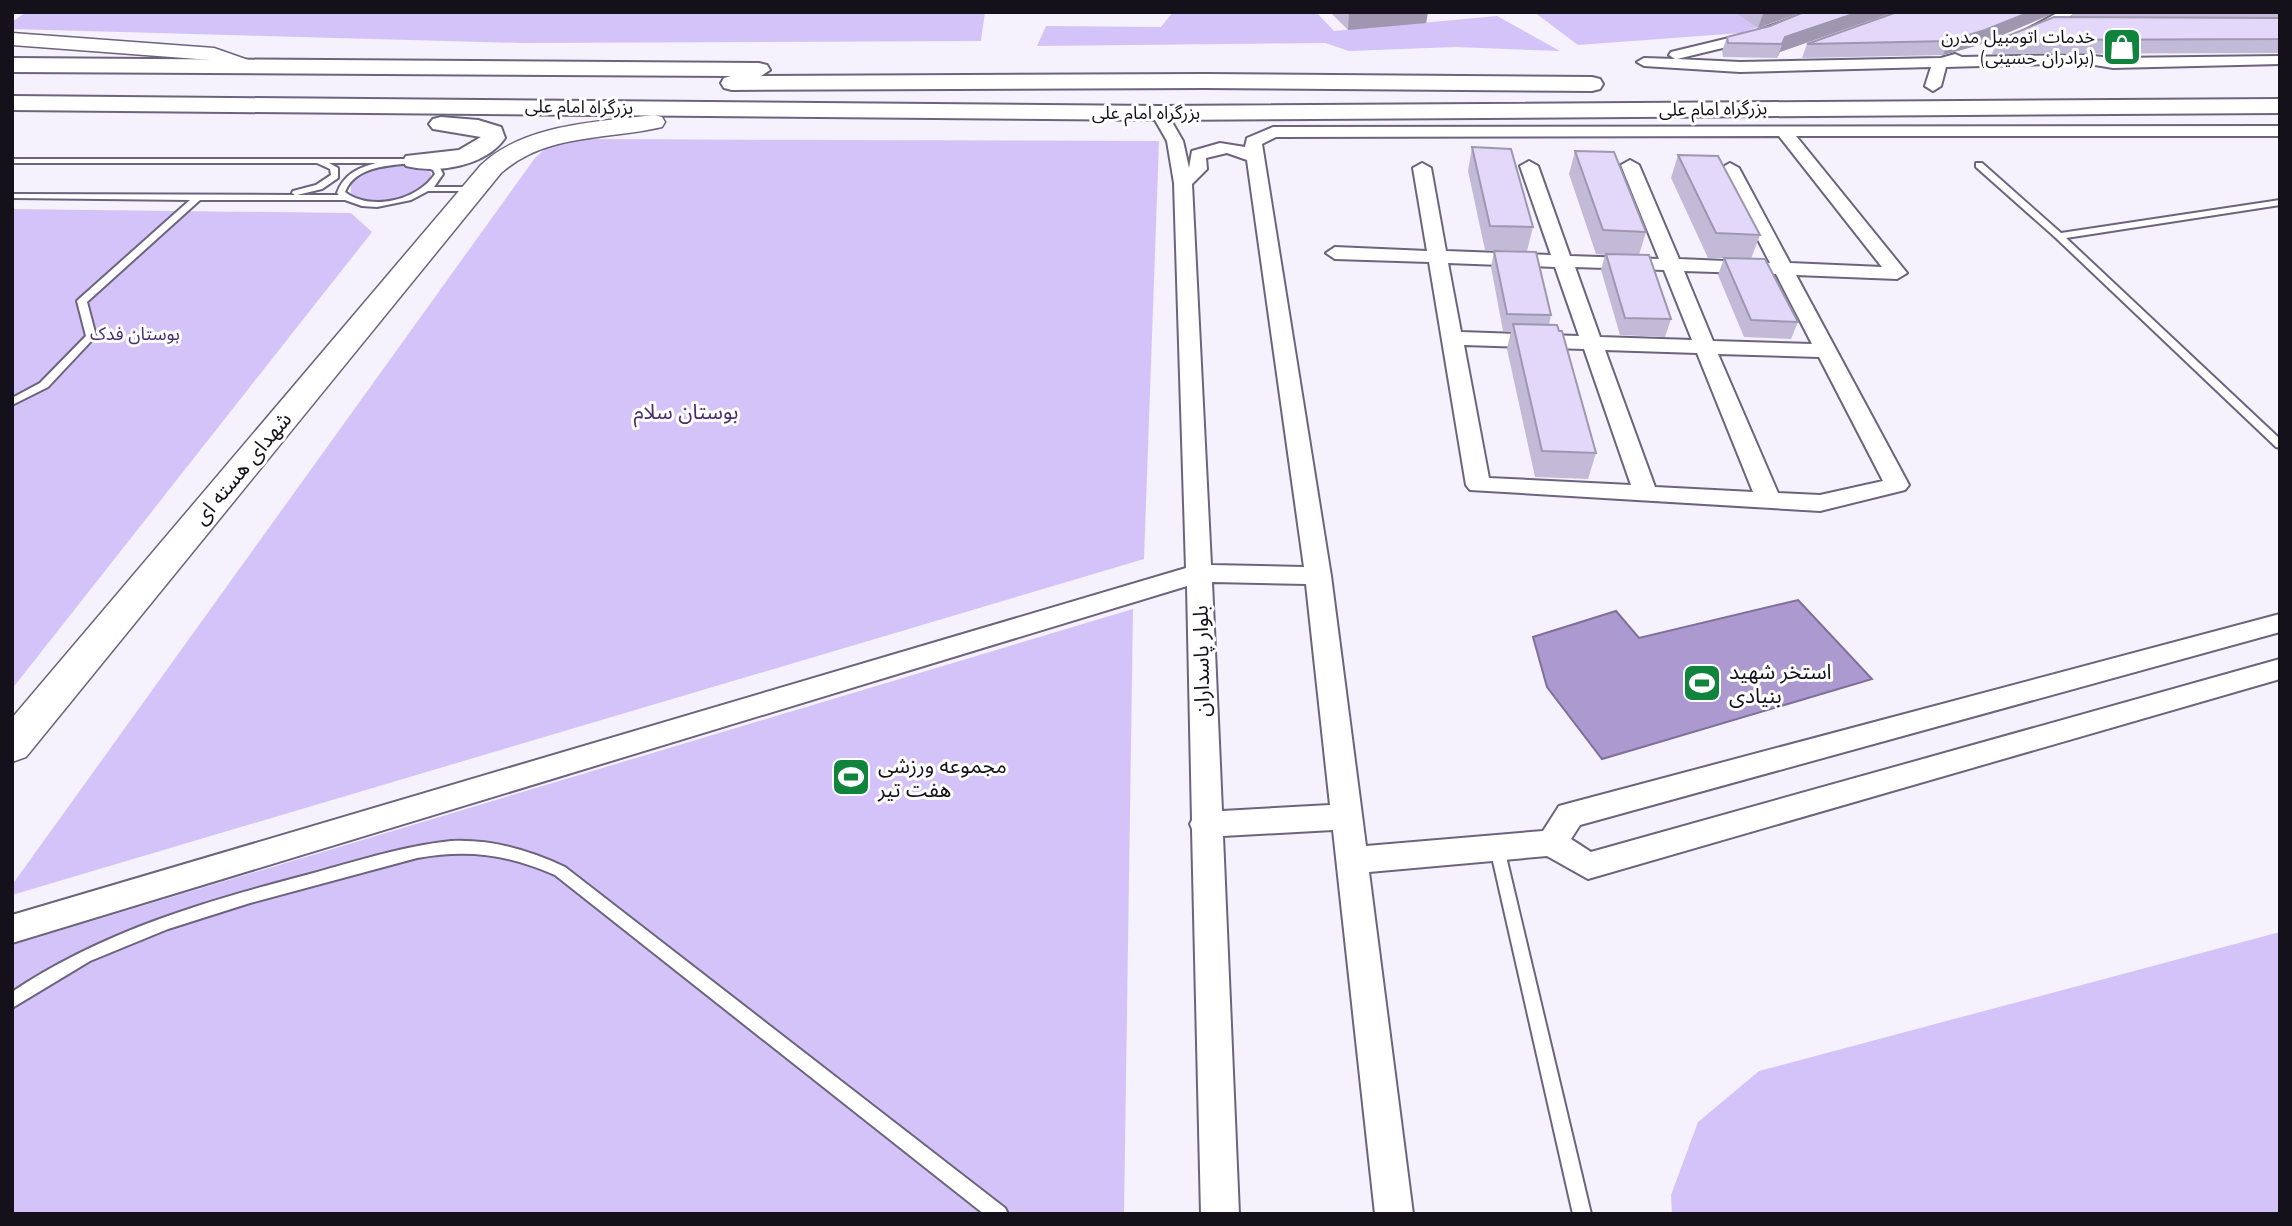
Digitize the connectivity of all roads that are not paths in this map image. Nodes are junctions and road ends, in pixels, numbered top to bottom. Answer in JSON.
{"nodes":[{"id":1,"x":1824,"y":12,"type":"edge"},
{"id":2,"x":2073,"y":18,"type":"edge"},
{"id":3,"x":2023,"y":34,"type":"edge"},
{"id":4,"x":12,"y":39,"type":"edge"},
{"id":5,"x":1997,"y":44,"type":"edge"},
{"id":6,"x":1807,"y":51,"type":"edge"},
{"id":7,"x":12,"y":58,"type":"edge"},
{"id":8,"x":2280,"y":60,"type":"edge"},
{"id":9,"x":1940,"y":63,"type":"junction"},
{"id":10,"x":12,"y":65,"type":"edge"},
{"id":11,"x":92,"y":65,"type":"junction"},
{"id":12,"x":247,"y":66,"type":"junction"},
{"id":13,"x":1740,"y":67,"type":"junction"},
{"id":14,"x":1642,"y":73,"type":"junction"},
{"id":15,"x":856,"y":81,"type":"junction"},
{"id":16,"x":12,"y":83,"type":"edge"},
{"id":17,"x":1612,"y":84,"type":"dead end"},
{"id":18,"x":1877,"y":86,"type":"dead end"},
{"id":19,"x":1905,"y":86,"type":"dead end"},
{"id":20,"x":1933,"y":86,"type":"junction"},
{"id":21,"x":2280,"y":89,"type":"edge"},
{"id":22,"x":12,"y":103,"type":"edge"},
{"id":23,"x":2139,"y":105,"type":"junction"},
{"id":24,"x":2280,"y":106,"type":"edge"},
{"id":25,"x":942,"y":111,"type":"junction"},
{"id":26,"x":1159,"y":113,"type":"junction"},
{"id":27,"x":400,"y":121,"type":"junction"},
{"id":28,"x":12,"y":122,"type":"edge"},
{"id":29,"x":654,"y":122,"type":"junction"},
{"id":30,"x":2280,"y":124,"type":"edge"},
{"id":31,"x":2280,"y":131,"type":"edge"},
{"id":32,"x":1785,"y":133,"type":"junction"},
{"id":33,"x":1256,"y":158,"type":"junction"},
{"id":34,"x":12,"y":161,"type":"edge"},
{"id":35,"x":311,"y":161,"type":"junction"},
{"id":36,"x":415,"y":162,"type":"junction"},
{"id":37,"x":1630,"y":164,"type":"dead end"},
{"id":38,"x":1979,"y":165,"type":"dead end"},
{"id":39,"x":1529,"y":166,"type":"dead end"},
{"id":40,"x":1422,"y":168,"type":"dead end"},
{"id":41,"x":1730,"y":168,"type":"dead end"},
{"id":42,"x":1183,"y":183,"type":"junction"},
{"id":43,"x":428,"y":189,"type":"junction"},
{"id":44,"x":472,"y":189,"type":"junction"},
{"id":45,"x":12,"y":196,"type":"edge"},
{"id":46,"x":198,"y":197,"type":"junction"},
{"id":47,"x":272,"y":198,"type":"junction"},
{"id":48,"x":345,"y":198,"type":"junction"},
{"id":49,"x":2280,"y":202,"type":"edge"},
{"id":50,"x":2059,"y":236,"type":"junction"},
{"id":51,"x":1335,"y":253,"type":"dead end"},
{"id":52,"x":1437,"y":256,"type":"junction"},
{"id":53,"x":1563,"y":260,"type":"junction"},
{"id":54,"x":1671,"y":265,"type":"junction"},
{"id":55,"x":1783,"y":268,"type":"junction"},
{"id":56,"x":1452,"y":338,"type":"junction"},
{"id":57,"x":1592,"y":343,"type":"junction"},
{"id":58,"x":1705,"y":347,"type":"junction"},
{"id":59,"x":1826,"y":351,"type":"junction"},
{"id":60,"x":12,"y":402,"type":"edge"},
{"id":61,"x":2280,"y":446,"type":"edge"},
{"id":62,"x":1646,"y":494,"type":"junction"},
{"id":63,"x":1769,"y":501,"type":"junction"},
{"id":64,"x":1199,"y":573,"type":"junction"},
{"id":65,"x":1318,"y":576,"type":"junction"},
{"id":66,"x":2280,"y":623,"type":"edge"},
{"id":67,"x":2280,"y":669,"type":"edge"},
{"id":68,"x":12,"y":747,"type":"edge"},
{"id":69,"x":1346,"y":817,"type":"junction"},
{"id":70,"x":1205,"y":824,"type":"junction"},
{"id":71,"x":1552,"y":844,"type":"junction"},
{"id":72,"x":1497,"y":848,"type":"junction"},
{"id":73,"x":1352,"y":860,"type":"junction"},
{"id":74,"x":12,"y":929,"type":"edge"},
{"id":75,"x":12,"y":1001,"type":"edge"},
{"id":76,"x":999,"y":1214,"type":"edge"},
{"id":77,"x":1220,"y":1214,"type":"edge"},
{"id":78,"x":1394,"y":1214,"type":"edge"},
{"id":79,"x":1581,"y":1214,"type":"edge"}],
"edges":[{"from":1,"to":14,"type":"street"},
{"from":2,"to":3,"type":"street"},
{"from":4,"to":12,"type":"street"},
{"from":5,"to":9,"type":"street"},
{"from":6,"to":13,"type":"street"},
{"from":7,"to":11,"type":"highway"},
{"from":8,"to":9,"type":"street"},
{"from":9,"to":13,"type":"street"},
{"from":9,"to":20,"type":"street"},
{"from":10,"to":11,"type":"highway"},
{"from":11,"to":12,"type":"highway"},
{"from":12,"to":15,"type":"highway"},
{"from":13,"to":14,"type":"street"},
{"from":14,"to":18,"type":"highway","name":"بزرگراه امام علی"},
{"from":15,"to":16,"type":"highway","name":"بزرگراه امام علی"},
{"from":15,"to":17,"type":"highway","name":"بزرگراه امام علی"},
{"from":19,"to":20,"type":"highway"},
{"from":20,"to":21,"type":"highway"},
{"from":22,"to":25,"type":"highway","name":"بزرگراه امام علی"},
{"from":23,"to":24,"type":"highway","name":"بزرگراه امام علی"},
{"from":23,"to":26,"type":"highway","name":"بزرگراه امام علی"},
{"from":23,"to":30,"type":"street"},
{"from":25,"to":26,"type":"highway","name":"بزرگراه امام علی"},
{"from":25,"to":29,"type":"highway"},
{"from":26,"to":42,"type":"street","name":"بلوار پاسداران"},
{"from":27,"to":28,"type":"highway"},
{"from":27,"to":29,"type":"highway"},
{"from":27,"to":36,"type":"highway"},
{"from":29,"to":44,"type":"street","name":"شهدای هسته ای"},
{"from":31,"to":32,"type":"street"},
{"from":32,"to":33,"type":"street"},
{"from":32,"to":55,"type":"street"},
{"from":33,"to":42,"type":"street"},
{"from":33,"to":65,"type":"street"},
{"from":34,"to":35,"type":"lane"},
{"from":35,"to":36,"type":"lane"},
{"from":35,"to":47,"type":"lane"},
{"from":36,"to":43,"type":"lane"},
{"from":36,"to":48,"type":"lane"},
{"from":37,"to":54,"type":"street"},
{"from":38,"to":50,"type":"lane"},
{"from":39,"to":53,"type":"street"},
{"from":40,"to":52,"type":"street"},
{"from":41,"to":55,"type":"street"},
{"from":42,"to":64,"type":"street","name":"بلوار پاسداران"},
{"from":43,"to":44,"type":"lane"},
{"from":43,"to":48,"type":"lane"},
{"from":44,"to":68,"type":"street","name":"شهدای هسته ای"},
{"from":45,"to":46,"type":"lane"},
{"from":46,"to":47,"type":"lane"},
{"from":46,"to":60,"type":"lane"},
{"from":47,"to":48,"type":"lane"},
{"from":49,"to":50,"type":"lane"},
{"from":50,"to":61,"type":"lane"},
{"from":51,"to":52,"type":"street"},
{"from":52,"to":53,"type":"street"},
{"from":52,"to":56,"type":"street"},
{"from":53,"to":54,"type":"street"},
{"from":53,"to":57,"type":"street"},
{"from":54,"to":55,"type":"street"},
{"from":54,"to":58,"type":"street"},
{"from":55,"to":59,"type":"street"},
{"from":56,"to":57,"type":"street"},
{"from":56,"to":62,"type":"street"},
{"from":57,"to":58,"type":"street"},
{"from":57,"to":62,"type":"street"},
{"from":58,"to":59,"type":"street"},
{"from":58,"to":63,"type":"street"},
{"from":59,"to":63,"type":"street"},
{"from":62,"to":63,"type":"street"},
{"from":64,"to":65,"type":"street"},
{"from":64,"to":70,"type":"street","name":"بلوار پاسداران"},
{"from":64,"to":74,"type":"street"},
{"from":65,"to":69,"type":"street"},
{"from":66,"to":71,"type":"street"},
{"from":67,"to":71,"type":"street"},
{"from":69,"to":70,"type":"street"},
{"from":69,"to":73,"type":"street"},
{"from":70,"to":77,"type":"street","name":"بلوار پاسداران"},
{"from":71,"to":72,"type":"street"},
{"from":72,"to":73,"type":"street"},
{"from":72,"to":79,"type":"lane"},
{"from":73,"to":78,"type":"street"},
{"from":75,"to":76,"type":"lane"}]}
